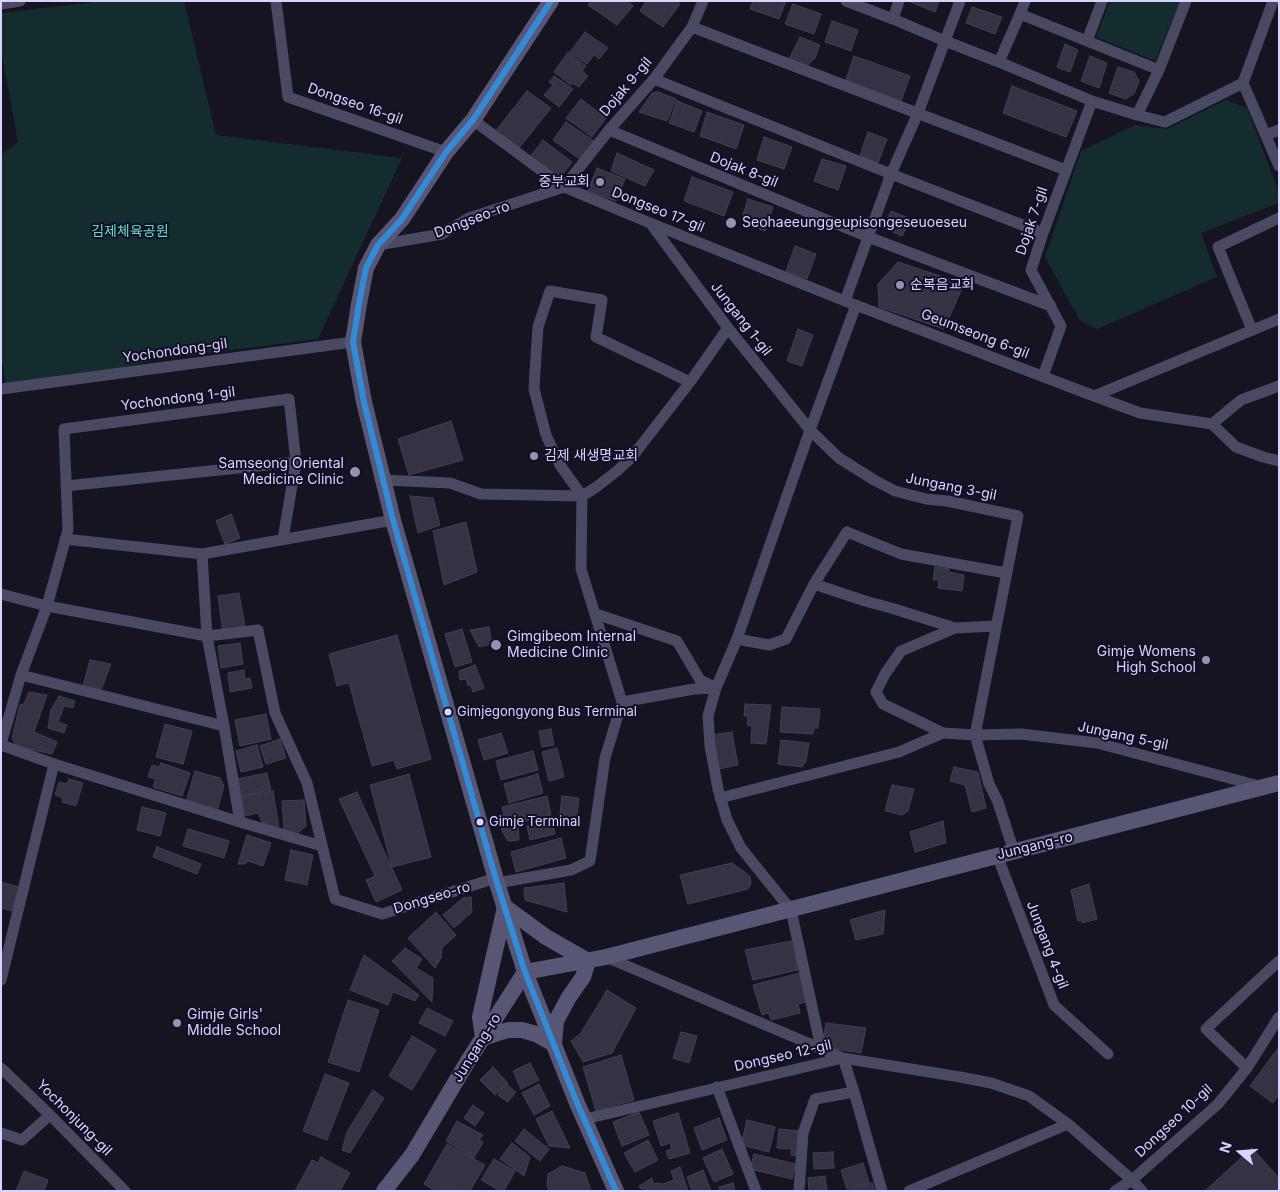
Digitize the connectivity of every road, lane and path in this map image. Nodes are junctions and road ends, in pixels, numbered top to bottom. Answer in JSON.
{"nodes":[{"id":1,"x":20,"y":1,"type":"edge"},
{"id":2,"x":276,"y":1,"type":"edge"},
{"id":3,"x":551,"y":1,"type":"edge"},
{"id":4,"x":703,"y":1,"type":"edge"},
{"id":5,"x":846,"y":1,"type":"edge"},
{"id":6,"x":899,"y":1,"type":"edge"},
{"id":7,"x":960,"y":1,"type":"edge"},
{"id":8,"x":1025,"y":1,"type":"edge"},
{"id":9,"x":1102,"y":1,"type":"edge"},
{"id":10,"x":1186,"y":1,"type":"edge"},
{"id":11,"x":1273,"y":1,"type":"edge"},
{"id":12,"x":1,"y":4,"type":"edge"},
{"id":13,"x":1020,"y":14,"type":"junction"},
{"id":14,"x":893,"y":19,"type":"junction"},
{"id":15,"x":692,"y":27,"type":"junction"},
{"id":16,"x":945,"y":41,"type":"junction"},
{"id":17,"x":1087,"y":41,"type":"junction"},
{"id":18,"x":999,"y":62,"type":"junction"},
{"id":19,"x":1158,"y":70,"type":"junction"},
{"id":20,"x":654,"y":79,"type":"junction"},
{"id":21,"x":1243,"y":82,"type":"junction"},
{"id":22,"x":1092,"y":101,"type":"junction"},
{"id":23,"x":918,"y":113,"type":"junction"},
{"id":24,"x":1137,"y":116,"type":"junction"},
{"id":25,"x":473,"y":120,"type":"junction"},
{"id":26,"x":609,"y":130,"type":"junction"},
{"id":27,"x":1279,"y":130,"type":"edge"},
{"id":28,"x":1266,"y":135,"type":"junction"},
{"id":29,"x":446,"y":152,"type":"junction"},
{"id":30,"x":1279,"y":166,"type":"edge"},
{"id":31,"x":1066,"y":170,"type":"junction"},
{"id":32,"x":891,"y":174,"type":"junction"},
{"id":33,"x":564,"y":187,"type":"junction"},
{"id":34,"x":1279,"y":218,"type":"edge"},
{"id":35,"x":650,"y":223,"type":"junction"},
{"id":36,"x":1043,"y":233,"type":"junction"},
{"id":37,"x":868,"y":237,"type":"junction"},
{"id":38,"x":378,"y":245,"type":"junction"},
{"id":39,"x":851,"y":303,"type":"junction"},
{"id":40,"x":1051,"y":306,"type":"junction"},
{"id":41,"x":1279,"y":319,"type":"edge"},
{"id":42,"x":728,"y":328,"type":"junction"},
{"id":43,"x":1252,"y":330,"type":"junction"},
{"id":44,"x":354,"y":342,"type":"junction"},
{"id":45,"x":1043,"y":376,"type":"junction"},
{"id":46,"x":690,"y":382,"type":"junction"},
{"id":47,"x":1279,"y":386,"type":"edge"},
{"id":48,"x":1,"y":389,"type":"edge"},
{"id":49,"x":1094,"y":396,"type":"junction"},
{"id":50,"x":1212,"y":424,"type":"junction"},
{"id":51,"x":810,"y":430,"type":"junction"},
{"id":52,"x":1279,"y":461,"type":"edge"},
{"id":53,"x":296,"y":462,"type":"junction"},
{"id":54,"x":383,"y":480,"type":"junction"},
{"id":55,"x":66,"y":486,"type":"junction"},
{"id":56,"x":582,"y":496,"type":"junction"},
{"id":57,"x":392,"y":520,"type":"junction"},
{"id":58,"x":65,"y":539,"type":"junction"},
{"id":59,"x":283,"y":539,"type":"junction"},
{"id":60,"x":202,"y":554,"type":"junction"},
{"id":61,"x":1006,"y":573,"type":"junction"},
{"id":62,"x":814,"y":584,"type":"junction"},
{"id":63,"x":1,"y":594,"type":"edge"},
{"id":64,"x":47,"y":606,"type":"junction"},
{"id":65,"x":596,"y":614,"type":"junction"},
{"id":66,"x":996,"y":626,"type":"junction"},
{"id":67,"x":955,"y":628,"type":"junction"},
{"id":68,"x":208,"y":636,"type":"junction"},
{"id":69,"x":737,"y":639,"type":"junction"},
{"id":70,"x":21,"y":675,"type":"junction"},
{"id":71,"x":716,"y":688,"type":"junction"},
{"id":72,"x":622,"y":702,"type":"junction"},
{"id":73,"x":224,"y":726,"type":"junction"},
{"id":74,"x":943,"y":733,"type":"junction"},
{"id":75,"x":975,"y":735,"type":"junction"},
{"id":76,"x":1,"y":744,"type":"edge"},
{"id":77,"x":54,"y":764,"type":"junction"},
{"id":78,"x":1271,"y":785,"type":"edge"},
{"id":79,"x":720,"y":798,"type":"junction"},
{"id":80,"x":240,"y":822,"type":"junction"},
{"id":81,"x":322,"y":846,"type":"junction"},
{"id":82,"x":1014,"y":852,"type":"junction"},
{"id":83,"x":997,"y":855,"type":"junction"},
{"id":84,"x":496,"y":881,"type":"junction"},
{"id":85,"x":505,"y":907,"type":"junction"},
{"id":86,"x":791,"y":910,"type":"junction"},
{"id":87,"x":606,"y":957,"type":"junction"},
{"id":88,"x":588,"y":961,"type":"junction"},
{"id":89,"x":1279,"y":961,"type":"edge"},
{"id":90,"x":525,"y":972,"type":"junction"},
{"id":91,"x":1,"y":980,"type":"edge"},
{"id":92,"x":1279,"y":1017,"type":"edge"},
{"id":93,"x":483,"y":1038,"type":"junction"},
{"id":94,"x":554,"y":1044,"type":"junction"},
{"id":95,"x":822,"y":1048,"type":"junction"},
{"id":96,"x":1108,"y":1054,"type":"dead end"},
{"id":97,"x":843,"y":1058,"type":"junction"},
{"id":98,"x":1,"y":1068,"type":"edge"},
{"id":99,"x":1246,"y":1068,"type":"junction"},
{"id":100,"x":717,"y":1087,"type":"junction"},
{"id":101,"x":854,"y":1092,"type":"junction"},
{"id":102,"x":50,"y":1115,"type":"junction"},
{"id":103,"x":585,"y":1119,"type":"junction"},
{"id":104,"x":1068,"y":1124,"type":"junction"},
{"id":105,"x":1,"y":1134,"type":"edge"},
{"id":106,"x":1132,"y":1180,"type":"junction"},
{"id":107,"x":125,"y":1191,"type":"edge"},
{"id":108,"x":384,"y":1191,"type":"edge"},
{"id":109,"x":616,"y":1191,"type":"edge"},
{"id":110,"x":756,"y":1191,"type":"edge"},
{"id":111,"x":799,"y":1191,"type":"edge"},
{"id":112,"x":882,"y":1191,"type":"edge"},
{"id":113,"x":909,"y":1191,"type":"edge"},
{"id":114,"x":1115,"y":1191,"type":"edge"},
{"id":115,"x":1142,"y":1191,"type":"edge"}],
"edges":[{"from":1,"to":12,"type":"street"},
{"from":2,"to":29,"type":"street","name":"Dongseo 16-gil"},
{"from":3,"to":25,"type":"street"},
{"from":4,"to":15,"type":"street","name":"Dojak 9-gil"},
{"from":5,"to":14,"type":"street"},
{"from":6,"to":14,"type":"street"},
{"from":7,"to":16,"type":"street"},
{"from":8,"to":13,"type":"street"},
{"from":9,"to":17,"type":"street"},
{"from":10,"to":19,"type":"street"},
{"from":11,"to":21,"type":"street"},
{"from":13,"to":17,"type":"street"},
{"from":13,"to":18,"type":"street"},
{"from":14,"to":16,"type":"street"},
{"from":15,"to":20,"type":"street","name":"Dojak 9-gil"},
{"from":15,"to":23,"type":"street"},
{"from":16,"to":18,"type":"street"},
{"from":16,"to":23,"type":"street"},
{"from":17,"to":19,"type":"street"},
{"from":18,"to":22,"type":"street"},
{"from":19,"to":24,"type":"street"},
{"from":20,"to":26,"type":"street","name":"Dojak 9-gil"},
{"from":20,"to":32,"type":"street"},
{"from":21,"to":24,"type":"street"},
{"from":21,"to":28,"type":"street"},
{"from":22,"to":24,"type":"street"},
{"from":22,"to":31,"type":"street","name":"Dojak 7-gil"},
{"from":23,"to":31,"type":"street"},
{"from":23,"to":32,"type":"street"},
{"from":25,"to":29,"type":"street"},
{"from":25,"to":33,"type":"street","name":"Dongseo 17-gil"},
{"from":26,"to":33,"type":"street","name":"Dojak 9-gil"},
{"from":26,"to":37,"type":"street","name":"Dojak 8-gil"},
{"from":27,"to":28,"type":"street"},
{"from":28,"to":30,"type":"street"},
{"from":29,"to":38,"type":"street"},
{"from":31,"to":36,"type":"street","name":"Dojak 7-gil"},
{"from":32,"to":36,"type":"street"},
{"from":32,"to":37,"type":"street"},
{"from":33,"to":35,"type":"street","name":"Dongseo 17-gil"},
{"from":33,"to":38,"type":"street","name":"Dongseo-ro"},
{"from":34,"to":43,"type":"street"},
{"from":35,"to":39,"type":"street","name":"Dongseo 17-gil"},
{"from":35,"to":42,"type":"street","name":"Jungang 1-gil"},
{"from":36,"to":40,"type":"street","name":"Dojak 7-gil"},
{"from":37,"to":39,"type":"street"},
{"from":37,"to":40,"type":"street","name":"Dojak 8-gil"},
{"from":38,"to":44,"type":"street"},
{"from":39,"to":45,"type":"street","name":"Geumseong 6-gil"},
{"from":39,"to":51,"type":"street"},
{"from":40,"to":45,"type":"street","name":"Dojak 7-gil"},
{"from":41,"to":43,"type":"street"},
{"from":42,"to":46,"type":"street"},
{"from":42,"to":51,"type":"street","name":"Jungang 1-gil"},
{"from":43,"to":49,"type":"street"},
{"from":44,"to":48,"type":"street","name":"Yochondong-gil"},
{"from":44,"to":54,"type":"street"},
{"from":45,"to":49,"type":"street","name":"Geumseong 6-gil"},
{"from":46,"to":56,"type":"street"},
{"from":46,"to":56,"type":"street"},
{"from":47,"to":50,"type":"street"},
{"from":49,"to":50,"type":"street","name":"Geumseong 6-gil"},
{"from":50,"to":52,"type":"street"},
{"from":51,"to":61,"type":"street","name":"Jungang 3-gil"},
{"from":51,"to":69,"type":"street"},
{"from":53,"to":55,"type":"street"},
{"from":53,"to":55,"type":"street","name":"Yochondong 1-gil"},
{"from":53,"to":59,"type":"street","name":"Yochondong 1-gil"},
{"from":54,"to":56,"type":"street"},
{"from":54,"to":57,"type":"street"},
{"from":55,"to":58,"type":"street","name":"Yochondong 1-gil"},
{"from":56,"to":65,"type":"street"},
{"from":57,"to":59,"type":"street"},
{"from":57,"to":84,"type":"street"},
{"from":58,"to":60,"type":"street"},
{"from":58,"to":64,"type":"street","name":"Yochondong 1-gil"},
{"from":59,"to":60,"type":"street"},
{"from":60,"to":68,"type":"street"},
{"from":61,"to":62,"type":"street"},
{"from":61,"to":66,"type":"street","name":"Jungang 3-gil"},
{"from":62,"to":67,"type":"street"},
{"from":62,"to":69,"type":"street"},
{"from":63,"to":64,"type":"street"},
{"from":64,"to":68,"type":"street"},
{"from":64,"to":70,"type":"street","name":"Yochondong 1-gil"},
{"from":65,"to":71,"type":"street"},
{"from":65,"to":72,"type":"street"},
{"from":66,"to":67,"type":"street"},
{"from":66,"to":75,"type":"street","name":"Jungang 3-gil"},
{"from":67,"to":74,"type":"street","name":"Jungang 5-gil"},
{"from":68,"to":73,"type":"street"},
{"from":68,"to":81,"type":"street"},
{"from":69,"to":71,"type":"street"},
{"from":70,"to":73,"type":"street"},
{"from":70,"to":76,"type":"street","name":"Yochondong 1-gil"},
{"from":71,"to":72,"type":"street"},
{"from":71,"to":79,"type":"street"},
{"from":72,"to":84,"type":"street"},
{"from":73,"to":80,"type":"street"},
{"from":74,"to":75,"type":"street","name":"Jungang 5-gil"},
{"from":74,"to":79,"type":"street","name":"Jungang 5-gil"},
{"from":75,"to":78,"type":"street","name":"Jungang 5-gil"},
{"from":75,"to":82,"type":"street","name":"Jungang 3-gil"},
{"from":76,"to":77,"type":"street","name":"Yochondong 1-gil"},
{"from":77,"to":80,"type":"street","name":"Yochondong 1-gil"},
{"from":77,"to":91,"type":"street"},
{"from":78,"to":82,"type":"street","name":"Jungang-ro"},
{"from":79,"to":86,"type":"street"},
{"from":80,"to":81,"type":"street","name":"Yochondong 1-gil"},
{"from":81,"to":84,"type":"street","name":"Dongseo-ro"},
{"from":82,"to":83,"type":"street","name":"Jungang-ro"},
{"from":83,"to":86,"type":"street","name":"Jungang-ro"},
{"from":83,"to":96,"type":"street","name":"Jungang 4-gil"},
{"from":84,"to":85,"type":"street"},
{"from":85,"to":88,"type":"street"},
{"from":85,"to":90,"type":"street"},
{"from":85,"to":93,"type":"street"},
{"from":86,"to":87,"type":"street","name":"Jungang-ro"},
{"from":86,"to":95,"type":"street"},
{"from":87,"to":88,"type":"street","name":"Jungang-ro"},
{"from":87,"to":95,"type":"street"},
{"from":88,"to":90,"type":"street","name":"Jungang-ro"},
{"from":88,"to":94,"type":"street"},
{"from":89,"to":99,"type":"street"},
{"from":90,"to":93,"type":"street","name":"Jungang-ro"},
{"from":90,"to":94,"type":"street"},
{"from":92,"to":99,"type":"street","name":"Dongseo 10-gil"},
{"from":93,"to":94,"type":"street"},
{"from":93,"to":108,"type":"street","name":"Jungang-ro"},
{"from":94,"to":103,"type":"street"},
{"from":95,"to":97,"type":"street"},
{"from":97,"to":100,"type":"street","name":"Dongseo 12-gil"},
{"from":97,"to":101,"type":"street"},
{"from":97,"to":104,"type":"street","name":"Dongseo 12-gil"},
{"from":98,"to":102,"type":"street","name":"Yochonjung-gil"},
{"from":99,"to":106,"type":"street","name":"Dongseo 10-gil"},
{"from":100,"to":103,"type":"street","name":"Dongseo 12-gil"},
{"from":100,"to":110,"type":"street"},
{"from":101,"to":111,"type":"street"},
{"from":101,"to":112,"type":"street"},
{"from":102,"to":105,"type":"street"},
{"from":102,"to":107,"type":"street","name":"Yochonjung-gil"},
{"from":103,"to":109,"type":"street"},
{"from":104,"to":106,"type":"street","name":"Dongseo 12-gil"},
{"from":104,"to":113,"type":"street"},
{"from":106,"to":114,"type":"street","name":"Dongseo 10-gil"},
{"from":106,"to":115,"type":"street","name":"Dongseo 12-gil"}]}
